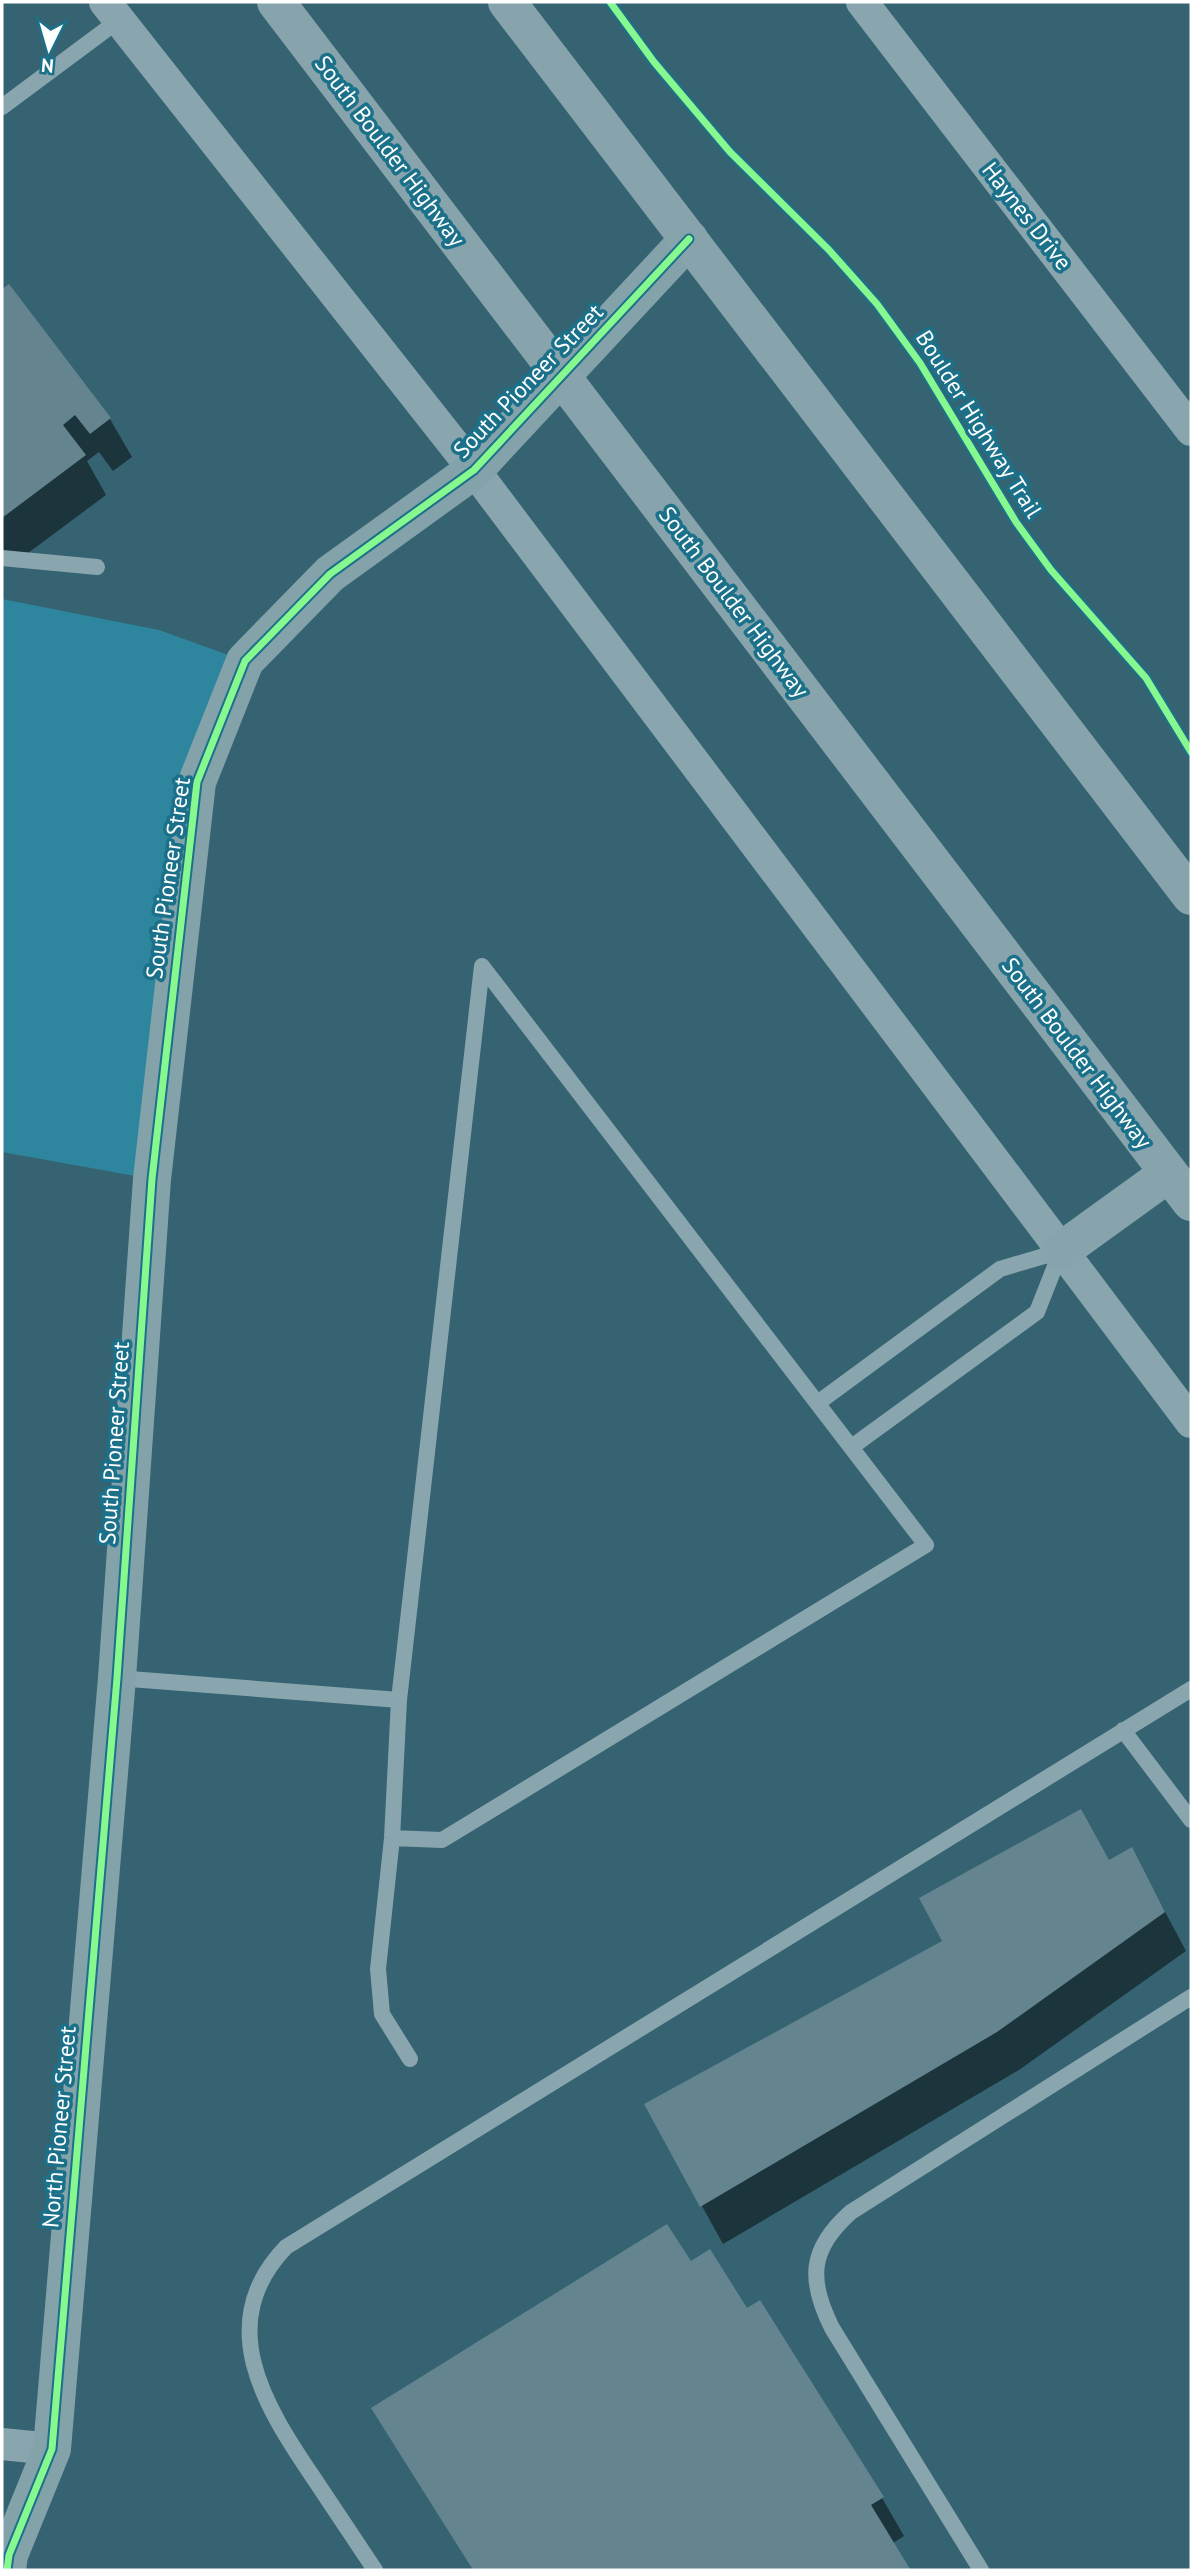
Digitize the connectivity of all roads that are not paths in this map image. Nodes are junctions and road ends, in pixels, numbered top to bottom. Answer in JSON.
{"nodes":[{"id":1,"x":276,"y":2,"type":"edge"},
{"id":2,"x":507,"y":2,"type":"edge"},
{"id":3,"x":862,"y":2,"type":"edge"},
{"id":4,"x":112,"y":11,"type":"edge"},
{"id":5,"x":2,"y":107,"type":"edge"},
{"id":6,"x":689,"y":239,"type":"junction"},
{"id":7,"x":561,"y":375,"type":"junction"},
{"id":8,"x":1190,"y":426,"type":"edge"},
{"id":9,"x":474,"y":470,"type":"junction"},
{"id":10,"x":2,"y":558,"type":"edge"},
{"id":11,"x":97,"y":568,"type":"dead end"},
{"id":12,"x":1191,"y":896,"type":"edge"},
{"id":13,"x":1180,"y":1188,"type":"edge"},
{"id":14,"x":1061,"y":1251,"type":"junction"},
{"id":15,"x":819,"y":1402,"type":"junction"},
{"id":16,"x":1191,"y":1422,"type":"edge"},
{"id":17,"x":853,"y":1446,"type":"junction"},
{"id":18,"x":117,"y":1678,"type":"junction"},
{"id":19,"x":1191,"y":1689,"type":"edge"},
{"id":20,"x":399,"y":1700,"type":"junction"},
{"id":21,"x":1123,"y":1730,"type":"junction"},
{"id":22,"x":1191,"y":1819,"type":"edge"},
{"id":23,"x":392,"y":1838,"type":"junction"},
{"id":24,"x":1191,"y":1997,"type":"edge"},
{"id":25,"x":410,"y":2059,"type":"dead end"},
{"id":26,"x":2,"y":2444,"type":"edge"},
{"id":27,"x":52,"y":2448,"type":"junction"},
{"id":28,"x":8,"y":2570,"type":"edge"},
{"id":29,"x":375,"y":2570,"type":"edge"},
{"id":30,"x":981,"y":2570,"type":"edge"}],
"edges":[{"from":1,"to":7,"type":"main road","name":"South Boulder Highway"},
{"from":2,"to":6,"type":"main road"},
{"from":3,"to":8,"type":"street","name":"Haynes Drive"},
{"from":4,"to":5,"type":"lane"},
{"from":4,"to":9,"type":"street"},
{"from":6,"to":7,"type":"street","name":"South Pioneer Street"},
{"from":6,"to":12,"type":"main road"},
{"from":7,"to":9,"type":"street","name":"South Pioneer Street"},
{"from":7,"to":13,"type":"main road","name":"South Boulder Highway"},
{"from":9,"to":14,"type":"street"},
{"from":9,"to":18,"type":"street","name":"South Pioneer Street"},
{"from":10,"to":11,"type":"lane"},
{"from":13,"to":14,"type":"main road"},
{"from":14,"to":15,"type":"lane"},
{"from":14,"to":16,"type":"street"},
{"from":14,"to":17,"type":"lane"},
{"from":15,"to":17,"type":"lane"},
{"from":15,"to":20,"type":"lane"},
{"from":17,"to":23,"type":"lane"},
{"from":18,"to":20,"type":"lane"},
{"from":18,"to":27,"type":"street","name":"North Pioneer Street"},
{"from":19,"to":21,"type":"lane"},
{"from":20,"to":23,"type":"lane"},
{"from":21,"to":22,"type":"lane"},
{"from":21,"to":29,"type":"lane"},
{"from":23,"to":25,"type":"lane"},
{"from":24,"to":30,"type":"lane"},
{"from":26,"to":27,"type":"street"},
{"from":27,"to":28,"type":"street","name":"North Pioneer Street"}]}
